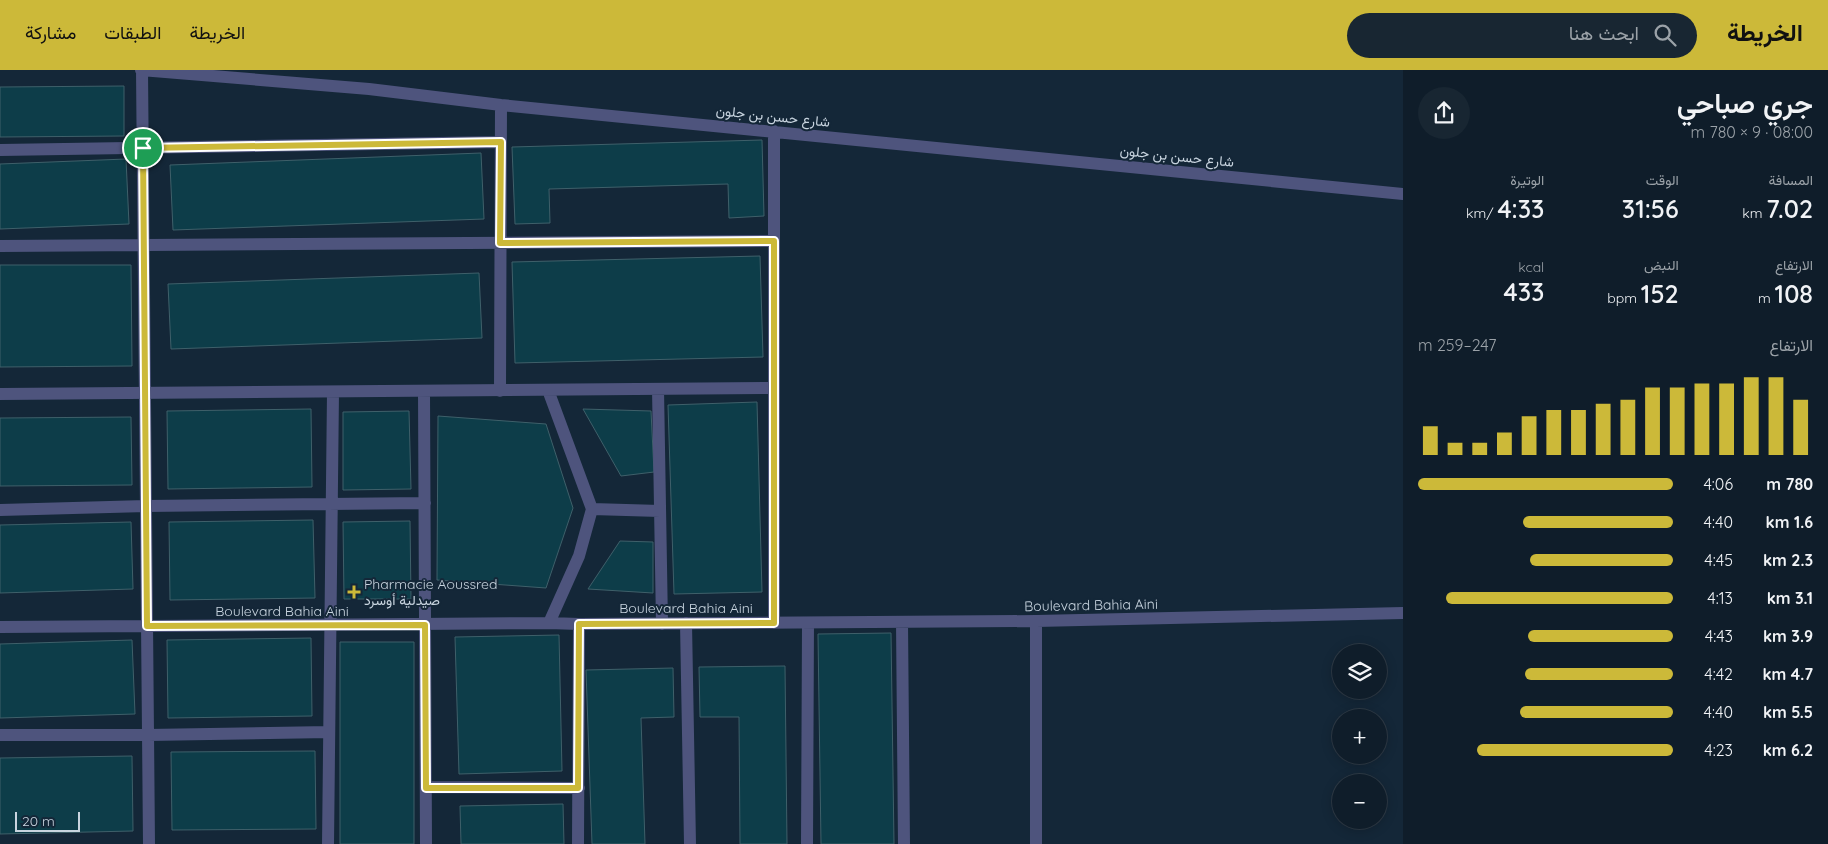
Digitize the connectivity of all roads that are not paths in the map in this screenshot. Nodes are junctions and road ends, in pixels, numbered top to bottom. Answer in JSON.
{"nodes":[{"id":1,"x":141,"y":70,"type":"edge"},
{"id":2,"x":501,"y":105,"type":"junction"},
{"id":3,"x":774,"y":131,"type":"junction"},
{"id":4,"x":501,"y":142,"type":"junction"},
{"id":5,"x":143,"y":148,"type":"junction"},
{"id":6,"x":0,"y":150,"type":"edge"},
{"id":7,"x":1403,"y":194,"type":"edge"},
{"id":8,"x":774,"y":241,"type":"junction"},
{"id":9,"x":500,"y":243,"type":"junction"},
{"id":10,"x":0,"y":246,"type":"edge"},
{"id":11,"x":144,"y":246,"type":"junction"},
{"id":12,"x":774,"y":388,"type":"junction"},
{"id":13,"x":658,"y":389,"type":"junction"},
{"id":14,"x":548,"y":390,"type":"junction"},
{"id":15,"x":424,"y":391,"type":"junction"},
{"id":16,"x":500,"y":391,"type":"junction"},
{"id":17,"x":333,"y":392,"type":"junction"},
{"id":18,"x":0,"y":394,"type":"edge"},
{"id":19,"x":145,"y":394,"type":"junction"},
{"id":20,"x":425,"y":503,"type":"junction"},
{"id":21,"x":332,"y":504,"type":"junction"},
{"id":22,"x":146,"y":506,"type":"junction"},
{"id":23,"x":592,"y":509,"type":"junction"},
{"id":24,"x":0,"y":510,"type":"edge"},
{"id":25,"x":660,"y":511,"type":"junction"},
{"id":26,"x":1403,"y":613,"type":"edge"},
{"id":27,"x":1036,"y":621,"type":"junction"},
{"id":28,"x":902,"y":622,"type":"junction"},
{"id":29,"x":549,"y":623,"type":"junction"},
{"id":30,"x":686,"y":623,"type":"junction"},
{"id":31,"x":774,"y":623,"type":"junction"},
{"id":32,"x":808,"y":623,"type":"junction"},
{"id":33,"x":579,"y":624,"type":"junction"},
{"id":34,"x":662,"y":624,"type":"junction"},
{"id":35,"x":331,"y":625,"type":"junction"},
{"id":36,"x":425,"y":625,"type":"junction"},
{"id":37,"x":147,"y":626,"type":"junction"},
{"id":38,"x":0,"y":627,"type":"edge"},
{"id":39,"x":329,"y":732,"type":"junction"},
{"id":40,"x":0,"y":735,"type":"edge"},
{"id":41,"x":148,"y":735,"type":"junction"},
{"id":42,"x":426,"y":788,"type":"junction"},
{"id":43,"x":578,"y":788,"type":"junction"},
{"id":44,"x":149,"y":844,"type":"edge"},
{"id":45,"x":328,"y":844,"type":"edge"},
{"id":46,"x":426,"y":844,"type":"edge"},
{"id":47,"x":578,"y":844,"type":"edge"},
{"id":48,"x":690,"y":844,"type":"edge"},
{"id":49,"x":807,"y":844,"type":"edge"},
{"id":50,"x":904,"y":844,"type":"edge"},
{"id":51,"x":1036,"y":844,"type":"edge"}],
"edges":[{"from":1,"to":2,"type":"street","name":"شارع حسن بن جلون"},
{"from":1,"to":5,"type":"street"},
{"from":2,"to":3,"type":"street","name":"شارع حسن بن جلون"},
{"from":2,"to":4,"type":"street"},
{"from":3,"to":7,"type":"street","name":"شارع حسن بن جلون"},
{"from":3,"to":8,"type":"street"},
{"from":4,"to":5,"type":"street"},
{"from":4,"to":9,"type":"street"},
{"from":5,"to":6,"type":"street"},
{"from":5,"to":11,"type":"street"},
{"from":8,"to":9,"type":"street"},
{"from":8,"to":12,"type":"street"},
{"from":9,"to":11,"type":"street"},
{"from":9,"to":16,"type":"street"},
{"from":10,"to":11,"type":"street"},
{"from":11,"to":19,"type":"street"},
{"from":12,"to":13,"type":"street"},
{"from":12,"to":31,"type":"street"},
{"from":13,"to":14,"type":"street"},
{"from":13,"to":25,"type":"street"},
{"from":14,"to":16,"type":"street"},
{"from":14,"to":23,"type":"street"},
{"from":15,"to":16,"type":"street"},
{"from":15,"to":17,"type":"street"},
{"from":15,"to":20,"type":"street"},
{"from":17,"to":19,"type":"street"},
{"from":17,"to":21,"type":"street"},
{"from":18,"to":19,"type":"street"},
{"from":19,"to":22,"type":"street"},
{"from":20,"to":21,"type":"street"},
{"from":20,"to":36,"type":"street"},
{"from":21,"to":22,"type":"street"},
{"from":21,"to":35,"type":"street"},
{"from":22,"to":24,"type":"street"},
{"from":22,"to":37,"type":"street"},
{"from":23,"to":25,"type":"street"},
{"from":23,"to":29,"type":"street"},
{"from":25,"to":34,"type":"street"},
{"from":26,"to":27,"type":"street","name":"Boulevard Bahia Aini"},
{"from":27,"to":28,"type":"street","name":"Boulevard Bahia Aini"},
{"from":27,"to":51,"type":"street"},
{"from":28,"to":32,"type":"street","name":"Boulevard Bahia Aini"},
{"from":28,"to":50,"type":"street"},
{"from":29,"to":33,"type":"street","name":"Boulevard Bahia Aini"},
{"from":29,"to":36,"type":"street","name":"Boulevard Bahia Aini"},
{"from":30,"to":31,"type":"street","name":"Boulevard Bahia Aini"},
{"from":30,"to":34,"type":"street","name":"Boulevard Bahia Aini"},
{"from":30,"to":48,"type":"street"},
{"from":31,"to":32,"type":"street","name":"Boulevard Bahia Aini"},
{"from":32,"to":49,"type":"street"},
{"from":33,"to":34,"type":"street","name":"Boulevard Bahia Aini"},
{"from":33,"to":43,"type":"street"},
{"from":35,"to":36,"type":"street","name":"Boulevard Bahia Aini"},
{"from":35,"to":37,"type":"street","name":"Boulevard Bahia Aini"},
{"from":35,"to":39,"type":"street"},
{"from":36,"to":42,"type":"street"},
{"from":37,"to":38,"type":"street","name":"Boulevard Bahia Aini"},
{"from":37,"to":41,"type":"street"},
{"from":39,"to":41,"type":"street"},
{"from":39,"to":45,"type":"street"},
{"from":40,"to":41,"type":"street"},
{"from":41,"to":44,"type":"street"},
{"from":42,"to":43,"type":"street"},
{"from":42,"to":46,"type":"street"},
{"from":43,"to":47,"type":"street"}]}
